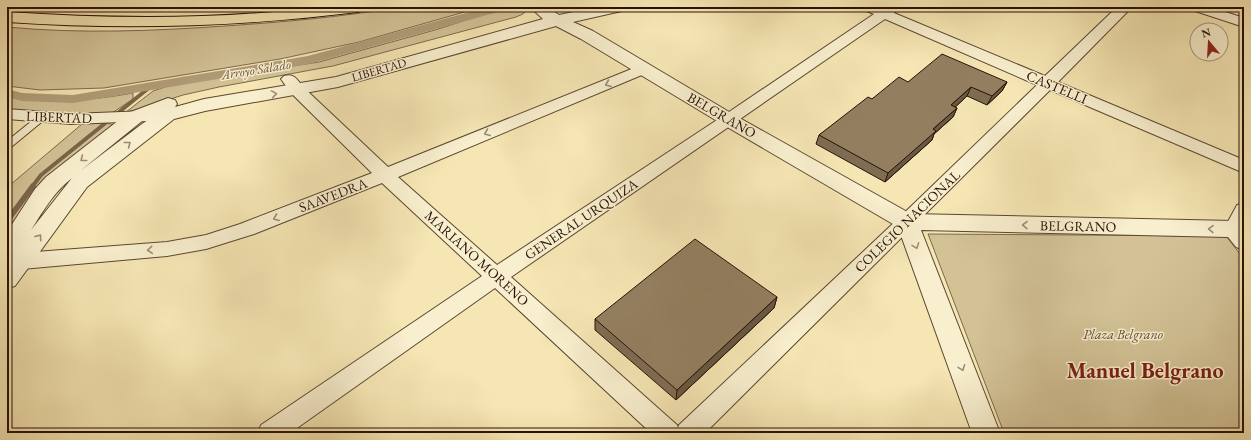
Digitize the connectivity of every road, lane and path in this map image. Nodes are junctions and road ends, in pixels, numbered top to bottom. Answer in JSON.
{"nodes":[{"id":1,"x":7,"y":7,"type":"edge"},
{"id":2,"x":121,"y":7,"type":"edge"},
{"id":3,"x":212,"y":7,"type":"edge"},
{"id":4,"x":301,"y":7,"type":"edge"},
{"id":5,"x":358,"y":7,"type":"edge"},
{"id":6,"x":584,"y":7,"type":"edge"},
{"id":7,"x":620,"y":7,"type":"edge"},
{"id":8,"x":1124,"y":7,"type":"edge"},
{"id":9,"x":1197,"y":7,"type":"edge"},
{"id":10,"x":882,"y":9,"type":"edge"},
{"id":11,"x":548,"y":14,"type":"edge"},
{"id":12,"x":7,"y":17,"type":"edge"},
{"id":13,"x":1244,"y":23,"type":"edge"},
{"id":14,"x":644,"y":69,"type":"junction"},
{"id":15,"x":293,"y":84,"type":"junction"},
{"id":16,"x":1048,"y":84,"type":"junction"},
{"id":17,"x":7,"y":114,"type":"edge"},
{"id":18,"x":167,"y":115,"type":"junction"},
{"id":19,"x":128,"y":117,"type":"junction"},
{"id":20,"x":41,"y":118,"type":"junction"},
{"id":21,"x":729,"y":120,"type":"junction"},
{"id":22,"x":7,"y":146,"type":"edge"},
{"id":23,"x":1244,"y":167,"type":"edge"},
{"id":24,"x":385,"y":175,"type":"junction"},
{"id":25,"x":907,"y":222,"type":"junction"},
{"id":26,"x":1241,"y":227,"type":"edge"},
{"id":27,"x":12,"y":258,"type":"edge"},
{"id":28,"x":497,"y":276,"type":"junction"},
{"id":29,"x":7,"y":279,"type":"edge"},
{"id":30,"x":270,"y":433,"type":"edge"},
{"id":31,"x":668,"y":433,"type":"edge"},
{"id":32,"x":688,"y":433,"type":"edge"},
{"id":33,"x":986,"y":433,"type":"edge"}],
"edges":[{"from":1,"to":4,"type":"highway"},
{"from":2,"to":3,"type":"street"},
{"from":5,"to":12,"type":"highway"},
{"from":6,"to":11,"type":"street","name":"LIBERTAD"},
{"from":7,"to":11,"type":"street","name":"LIBERTAD"},
{"from":8,"to":16,"type":"street","name":"COLEGIO NACIONAL"},
{"from":9,"to":13,"type":"street"},
{"from":10,"to":16,"type":"street","name":"CASTELLI"},
{"from":10,"to":21,"type":"street","name":"GENERAL URQUIZA"},
{"from":11,"to":14,"type":"street","name":"BELGRANO"},
{"from":11,"to":15,"type":"street","name":"LIBERTAD"},
{"from":14,"to":21,"type":"street","name":"BELGRANO"},
{"from":14,"to":24,"type":"street","name":"SAAVEDRA","one_way":true},
{"from":18,"to":15,"type":"street","name":"LIBERTAD","one_way":true},
{"from":15,"to":19,"type":"street","name":"LIBERTAD"},
{"from":15,"to":24,"type":"street","name":"MARIANO MORENO"},
{"from":16,"to":23,"type":"street","name":"CASTELLI"},
{"from":16,"to":25,"type":"street","name":"COLEGIO NACIONAL"},
{"from":17,"to":20,"type":"street","name":"LIBERTAD"},
{"from":18,"to":19,"type":"street","name":"LIBERTAD"},
{"from":27,"to":18,"type":"street","one_way":true},
{"from":19,"to":20,"type":"street","name":"LIBERTAD"},
{"from":19,"to":27,"type":"street","one_way":true},
{"from":20,"to":22,"type":"lane"},
{"from":21,"to":25,"type":"street","name":"BELGRANO"},
{"from":21,"to":28,"type":"street","name":"GENERAL URQUIZA"},
{"from":24,"to":27,"type":"street","name":"SAAVEDRA","one_way":true},
{"from":24,"to":28,"type":"street","name":"MARIANO MORENO"},
{"from":26,"to":25,"type":"street","name":"BELGRANO","one_way":true},
{"from":25,"to":32,"type":"street","name":"COLEGIO NACIONAL"},
{"from":25,"to":33,"type":"street","one_way":true},
{"from":27,"to":29,"type":"street"},
{"from":28,"to":30,"type":"street","name":"GENERAL URQUIZA"},
{"from":28,"to":31,"type":"street","name":"MARIANO MORENO"}]}
